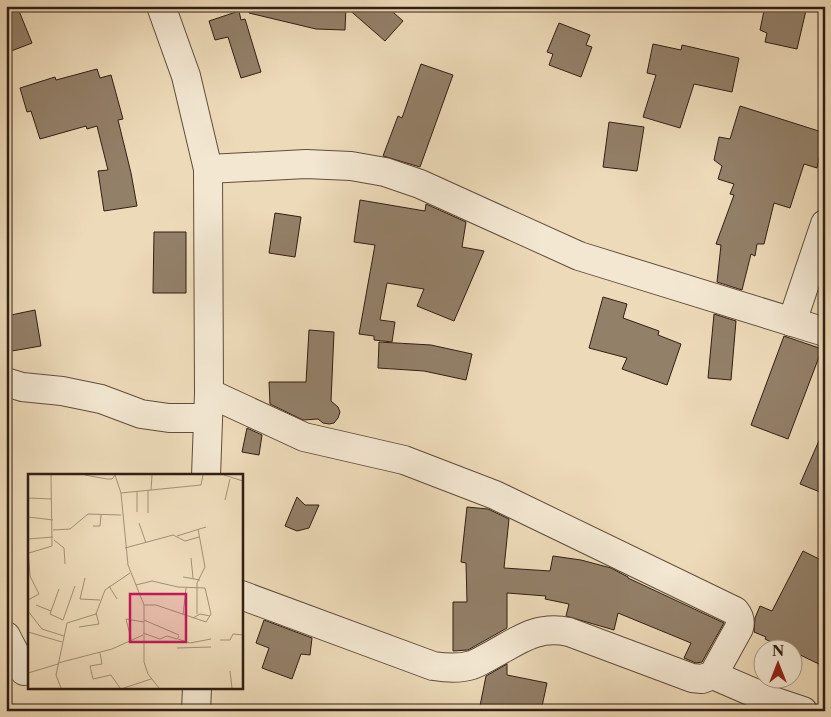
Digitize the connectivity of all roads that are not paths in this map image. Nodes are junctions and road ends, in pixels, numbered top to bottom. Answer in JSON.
{"nodes":[{"id":1,"x":161,"y":6,"type":"edge"},
{"id":2,"x":208,"y":169,"type":"junction"},
{"id":3,"x":825,"y":224,"type":"edge"},
{"id":4,"x":792,"y":322,"type":"junction"},
{"id":5,"x":825,"y":332,"type":"edge"},
{"id":6,"x":6,"y":382,"type":"edge"},
{"id":7,"x":208,"y":406,"type":"junction"},
{"id":8,"x":206,"y":474,"type":"edge"},
{"id":9,"x":242,"y":595,"type":"edge"},
{"id":10,"x":6,"y":636,"type":"edge"},
{"id":11,"x":20,"y":674,"type":"edge"},
{"id":12,"x":713,"y":675,"type":"junction"},
{"id":13,"x":197,"y":690,"type":"edge"},
{"id":14,"x":196,"y":711,"type":"edge"},
{"id":15,"x":803,"y":711,"type":"edge"}],
"edges":[{"from":1,"to":2,"type":"street"},
{"from":2,"to":4,"type":"street"},
{"from":2,"to":7,"type":"street"},
{"from":3,"to":4,"type":"street"},
{"from":4,"to":5,"type":"street"},
{"from":6,"to":7,"type":"street"},
{"from":7,"to":8,"type":"street"},
{"from":7,"to":12,"type":"street"},
{"from":9,"to":12,"type":"street"},
{"from":10,"to":11,"type":"street"},
{"from":12,"to":15,"type":"street"},
{"from":13,"to":14,"type":"street"}]}
